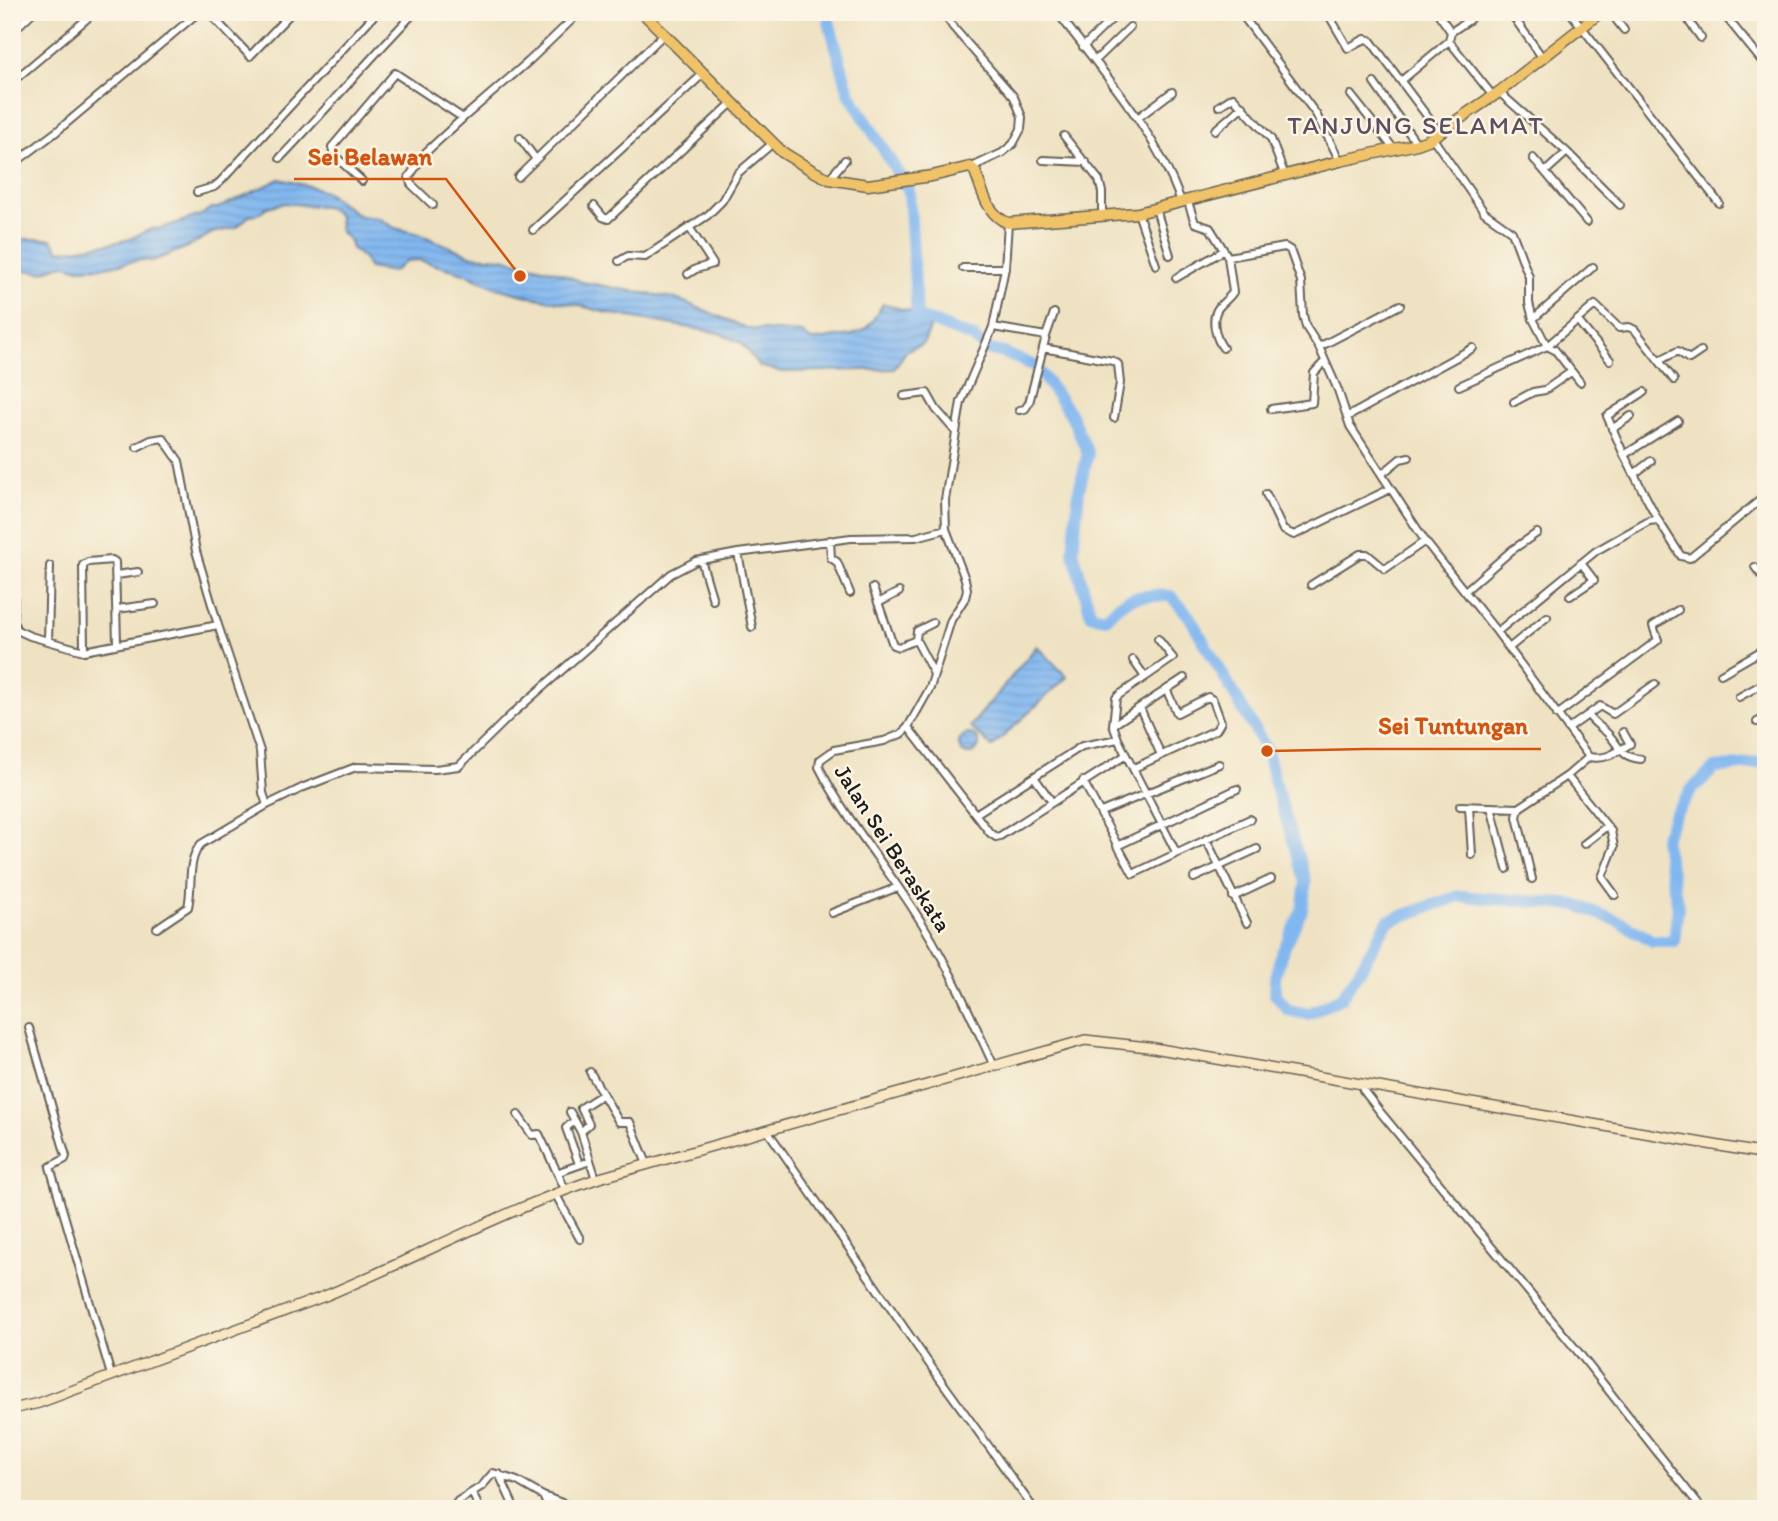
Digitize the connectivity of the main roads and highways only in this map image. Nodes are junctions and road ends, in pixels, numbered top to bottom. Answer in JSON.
{"nodes":[{"id":1,"x":642,"y":12,"type":"edge"},
{"id":2,"x":1601,"y":12,"type":"edge"},
{"id":3,"x":1766,"y":1154,"type":"edge"},
{"id":4,"x":12,"y":1409,"type":"edge"}],
"edges":[{"from":1,"to":2,"type":"main road"},
{"from":3,"to":4,"type":"main road"}]}
